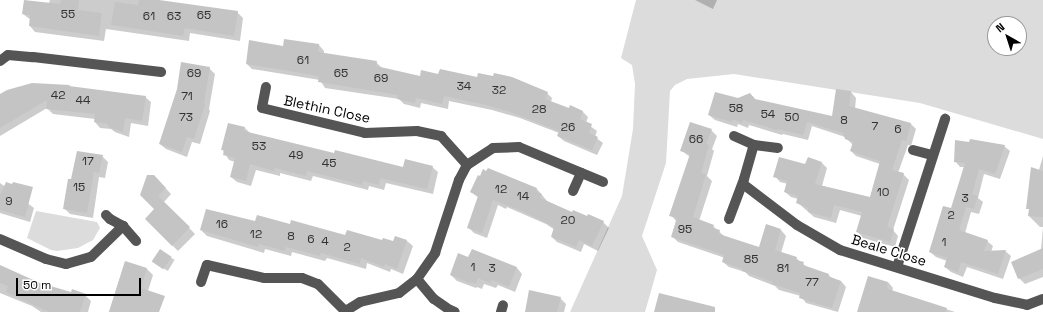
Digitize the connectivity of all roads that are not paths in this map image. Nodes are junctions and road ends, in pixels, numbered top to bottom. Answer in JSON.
{"nodes":[{"id":1,"x":0,"y":61,"type":"edge"},
{"id":2,"x":161,"y":72,"type":"dead end"},
{"id":3,"x":266,"y":87,"type":"dead end"},
{"id":4,"x":944,"y":119,"type":"dead end"},
{"id":5,"x":734,"y":136,"type":"dead end"},
{"id":6,"x":754,"y":145,"type":"junction"},
{"id":7,"x":778,"y":148,"type":"dead end"},
{"id":8,"x":913,"y":150,"type":"dead end"},
{"id":9,"x":932,"y":155,"type":"junction"},
{"id":10,"x":467,"y":165,"type":"junction"},
{"id":11,"x":581,"y":173,"type":"junction"},
{"id":12,"x":603,"y":182,"type":"dead end"},
{"id":13,"x":743,"y":184,"type":"junction"},
{"id":14,"x":573,"y":191,"type":"dead end"},
{"id":15,"x":106,"y":215,"type":"dead end"},
{"id":16,"x":729,"y":219,"type":"dead end"},
{"id":17,"x":123,"y":226,"type":"junction"},
{"id":18,"x":0,"y":239,"type":"edge"},
{"id":19,"x":136,"y":241,"type":"dead end"},
{"id":20,"x":897,"y":267,"type":"junction"},
{"id":21,"x":417,"y":279,"type":"junction"},
{"id":22,"x":202,"y":282,"type":"dead end"},
{"id":23,"x":1043,"y":299,"type":"edge"},
{"id":24,"x":344,"y":312,"type":"edge"},
{"id":25,"x":455,"y":312,"type":"edge"}],
"edges":[{"from":1,"to":2,"type":"street"},
{"from":3,"to":10,"type":"street","name":"Blethin Close"},
{"from":4,"to":9,"type":"street"},
{"from":5,"to":6,"type":"street"},
{"from":6,"to":7,"type":"street"},
{"from":6,"to":13,"type":"street"},
{"from":8,"to":9,"type":"street"},
{"from":9,"to":20,"type":"street"},
{"from":10,"to":11,"type":"street"},
{"from":10,"to":21,"type":"street"},
{"from":11,"to":12,"type":"street"},
{"from":11,"to":14,"type":"street"},
{"from":13,"to":16,"type":"street"},
{"from":13,"to":20,"type":"street","name":"Beale Close"},
{"from":15,"to":17,"type":"street"},
{"from":17,"to":18,"type":"street"},
{"from":17,"to":19,"type":"street"},
{"from":20,"to":23,"type":"street","name":"Beale Close"},
{"from":21,"to":24,"type":"street"},
{"from":21,"to":25,"type":"street"},
{"from":22,"to":24,"type":"street"}]}
